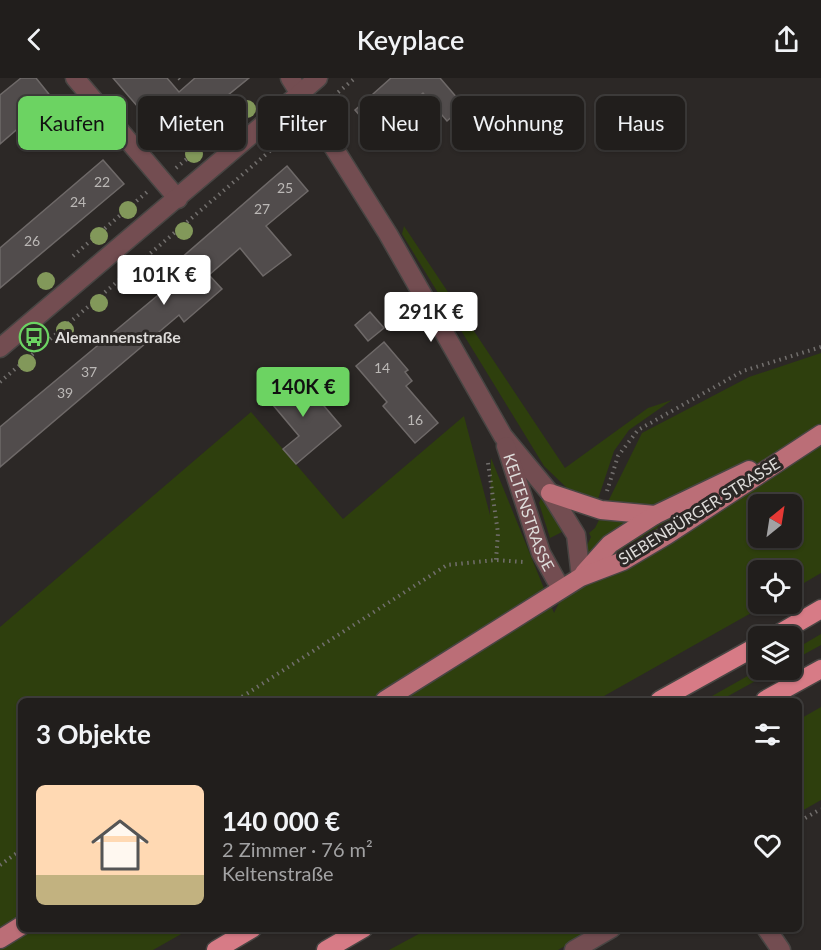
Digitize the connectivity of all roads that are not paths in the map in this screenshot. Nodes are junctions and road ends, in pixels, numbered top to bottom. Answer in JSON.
{"nodes":[{"id":1,"x":75,"y":78,"type":"edge"},
{"id":2,"x":318,"y":78,"type":"edge"},
{"id":3,"x":295,"y":86,"type":"edge"},
{"id":4,"x":178,"y":200,"type":"junction"},
{"id":5,"x":0,"y":348,"type":"edge"},
{"id":6,"x":503,"y":436,"type":"junction"},
{"id":7,"x":817,"y":437,"type":"edge"},
{"id":8,"x":550,"y":493,"type":"junction"},
{"id":9,"x":655,"y":515,"type":"junction"},
{"id":10,"x":581,"y":577,"type":"junction"},
{"id":11,"x":561,"y":588,"type":"junction"},
{"id":12,"x":821,"y":609,"type":"edge"},
{"id":13,"x":792,"y":626,"type":"edge"},
{"id":14,"x":748,"y":651,"type":"edge"},
{"id":15,"x":821,"y":669,"type":"edge"},
{"id":16,"x":388,"y":698,"type":"edge"},
{"id":17,"x":664,"y":698,"type":"edge"},
{"id":18,"x":769,"y":698,"type":"edge"},
{"id":19,"x":18,"y":928,"type":"edge"},
{"id":20,"x":247,"y":932,"type":"edge"},
{"id":21,"x":357,"y":932,"type":"edge"},
{"id":22,"x":605,"y":932,"type":"edge"},
{"id":23,"x":769,"y":932,"type":"edge"},
{"id":24,"x":0,"y":939,"type":"edge"},
{"id":25,"x":216,"y":950,"type":"edge"},
{"id":26,"x":326,"y":950,"type":"edge"},
{"id":27,"x":574,"y":950,"type":"edge"},
{"id":28,"x":781,"y":950,"type":"edge"}],
"edges":[{"from":1,"to":4,"type":"street"},
{"from":2,"to":3,"type":"street"},
{"from":3,"to":4,"type":"street"},
{"from":3,"to":6,"type":"street","name":"KELTENSTRASSE"},
{"from":4,"to":5,"type":"street"},
{"from":6,"to":8,"type":"street","name":"KELTENSTRASSE"},
{"from":6,"to":11,"type":"street","name":"KELTENSTRASSE"},
{"from":7,"to":9,"type":"main road","name":"SIEBENBÜRGER STRASSE"},
{"from":7,"to":10,"type":"main road","name":"SIEBENBÜRGER STRASSE"},
{"from":8,"to":9,"type":"main road"},
{"from":8,"to":10,"type":"street","name":"KELTENSTRASSE"},
{"from":9,"to":10,"type":"main road","name":"SIEBENBÜRGER STRASSE"},
{"from":10,"to":11,"type":"main road","name":"SIEBENBÜRGER STRASSE"},
{"from":11,"to":16,"type":"main road","name":"SIEBENBÜRGER STRASSE"},
{"from":12,"to":13,"type":"highway"},
{"from":14,"to":17,"type":"highway"},
{"from":15,"to":18,"type":"highway"},
{"from":19,"to":24,"type":"main road"},
{"from":20,"to":25,"type":"highway"},
{"from":21,"to":26,"type":"highway"},
{"from":22,"to":27,"type":"street"},
{"from":23,"to":28,"type":"street"}]}
